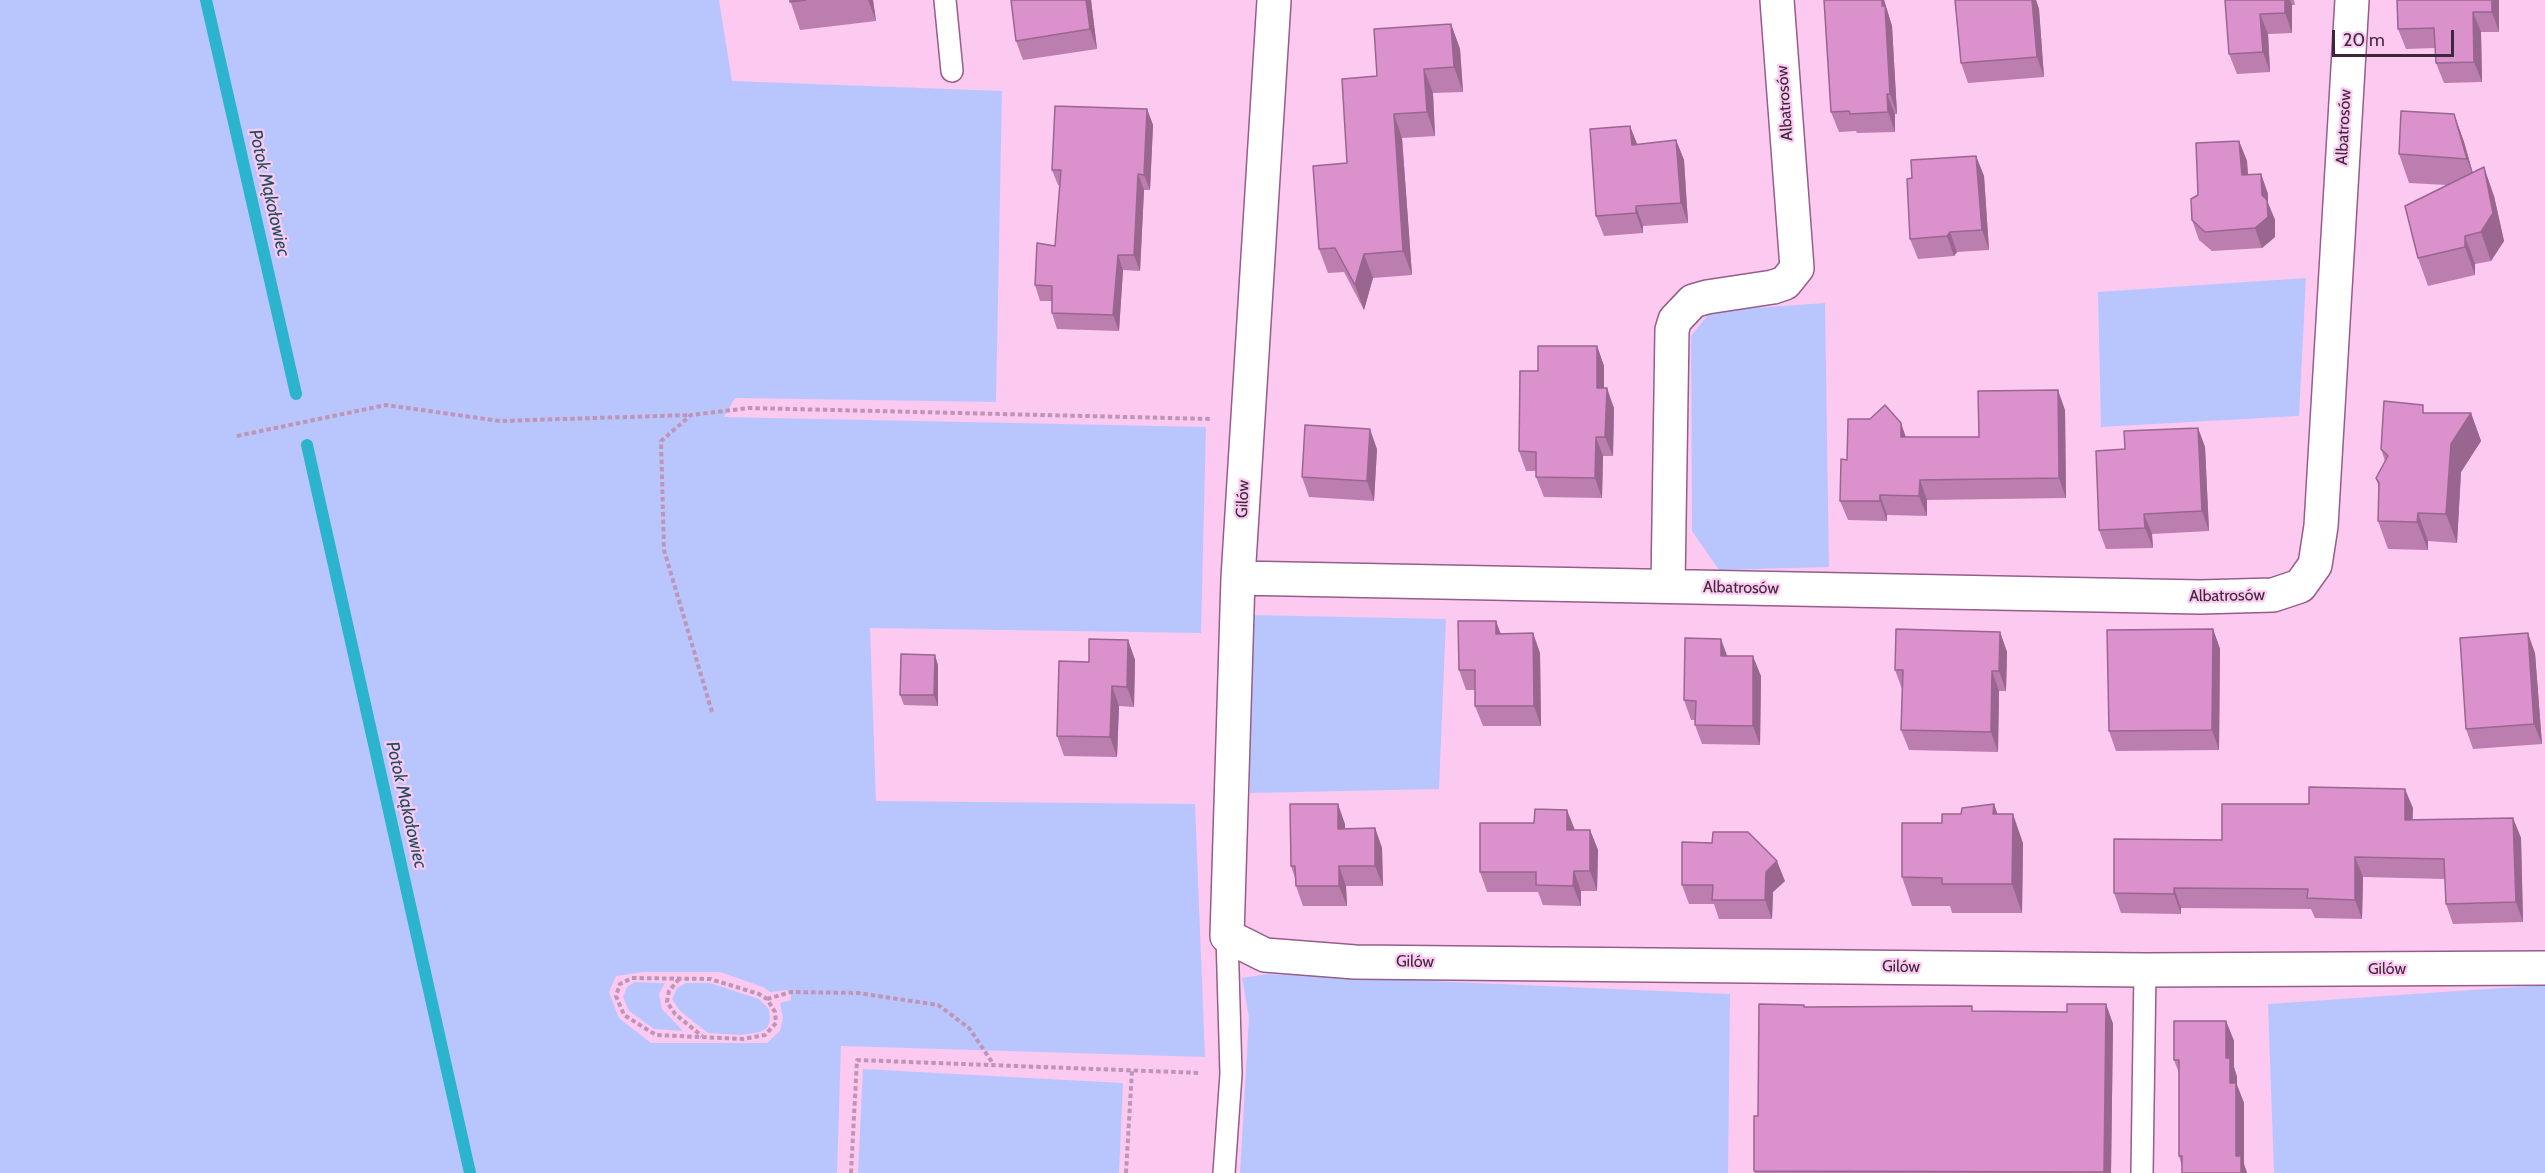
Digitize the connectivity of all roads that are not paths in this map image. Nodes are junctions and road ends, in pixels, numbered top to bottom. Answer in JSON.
{"nodes":[{"id":1,"x":945,"y":0,"type":"edge"},
{"id":2,"x":1274,"y":0,"type":"edge"},
{"id":3,"x":1777,"y":0,"type":"edge"},
{"id":4,"x":2352,"y":0,"type":"edge"},
{"id":5,"x":952,"y":71,"type":"dead end"},
{"id":6,"x":1238,"y":578,"type":"junction"},
{"id":7,"x":1668,"y":586,"type":"junction"},
{"id":8,"x":1227,"y":936,"type":"junction"},
{"id":9,"x":2545,"y":968,"type":"edge"},
{"id":10,"x":2145,"y":970,"type":"junction"},
{"id":11,"x":1224,"y":1173,"type":"edge"},
{"id":12,"x":2142,"y":1173,"type":"edge"}],
"edges":[{"from":1,"to":5,"type":"lane"},
{"from":2,"to":6,"type":"street","name":"Gilów"},
{"from":3,"to":7,"type":"street","name":"Albatrosów"},
{"from":4,"to":7,"type":"street","name":"Albatrosów"},
{"from":6,"to":7,"type":"street","name":"Albatrosów"},
{"from":6,"to":8,"type":"street","name":"Gilów"},
{"from":8,"to":10,"type":"street","name":"Gilów"},
{"from":8,"to":11,"type":"lane"},
{"from":9,"to":10,"type":"street","name":"Gilów"},
{"from":10,"to":12,"type":"lane"}]}
